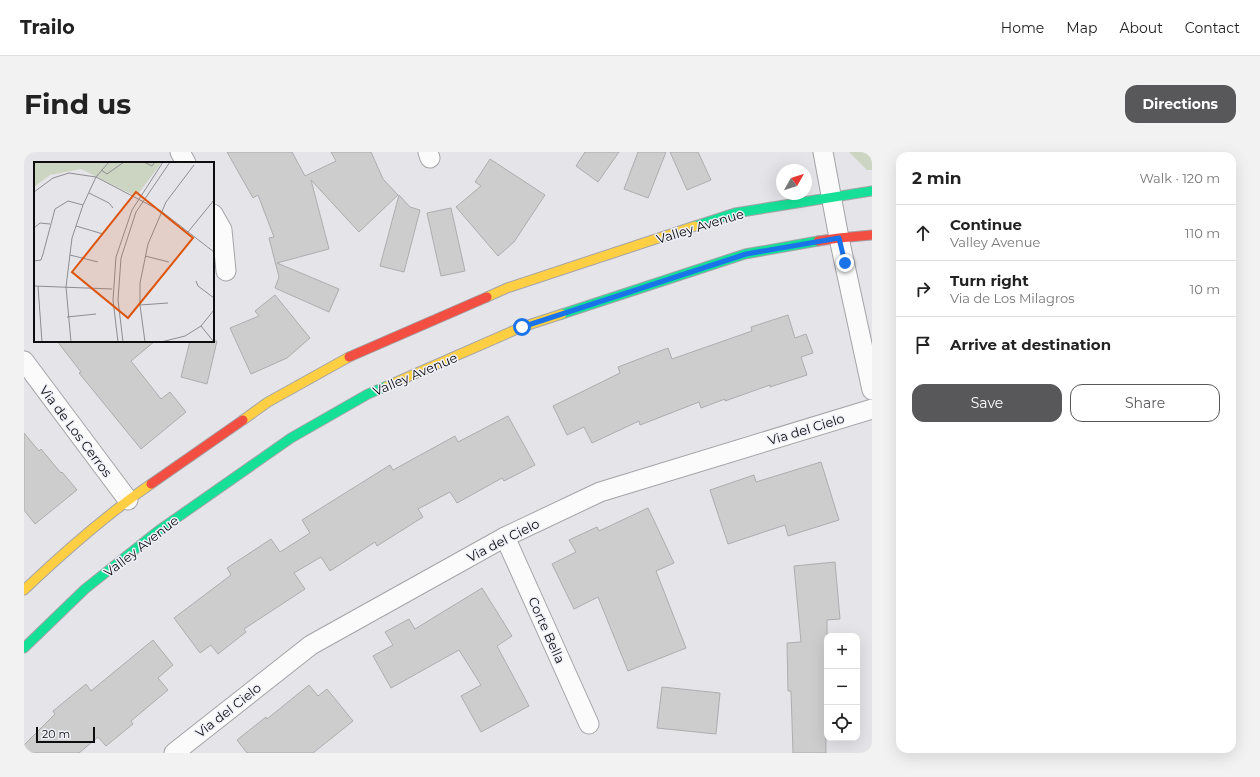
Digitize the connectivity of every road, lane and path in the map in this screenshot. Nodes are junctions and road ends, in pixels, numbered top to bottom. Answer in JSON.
{"nodes":[{"id":1,"x":180,"y":152,"type":"edge"},
{"id":2,"x":823,"y":152,"type":"edge"},
{"id":3,"x":185,"y":162,"type":"edge"},
{"id":4,"x":872,"y":191,"type":"edge"},
{"id":5,"x":832,"y":197,"type":"junction"},
{"id":6,"x":214,"y":216,"type":"edge"},
{"id":7,"x":872,"y":235,"type":"edge"},
{"id":8,"x":839,"y":238,"type":"junction"},
{"id":9,"x":226,"y":271,"type":"dead end"},
{"id":10,"x":24,"y":361,"type":"edge"},
{"id":11,"x":872,"y":390,"type":"edge"},
{"id":12,"x":872,"y":409,"type":"edge"},
{"id":13,"x":128,"y":500,"type":"junction"},
{"id":14,"x":505,"y":537,"type":"junction"},
{"id":15,"x":24,"y":590,"type":"edge"},
{"id":16,"x":24,"y":648,"type":"edge"},
{"id":17,"x":589,"y":724,"type":"dead end"},
{"id":18,"x":174,"y":753,"type":"edge"}],
"edges":[{"from":1,"to":3,"type":"street"},
{"from":2,"to":5,"type":"street"},
{"from":4,"to":5,"type":"main road","name":"Valley Avenue"},
{"from":5,"to":8,"type":"street"},
{"from":5,"to":13,"type":"main road","name":"Valley Avenue"},
{"from":6,"to":9,"type":"street"},
{"from":7,"to":8,"type":"main road","name":"Valley Avenue"},
{"from":8,"to":11,"type":"street"},
{"from":8,"to":16,"type":"main road","name":"Valley Avenue"},
{"from":10,"to":13,"type":"street","name":"Via de Los Cerros"},
{"from":12,"to":14,"type":"street","name":"Via del Cielo"},
{"from":13,"to":15,"type":"main road","name":"Valley Avenue"},
{"from":14,"to":17,"type":"street","name":"Corte Bella"},
{"from":14,"to":18,"type":"street","name":"Via del Cielo"}]}
